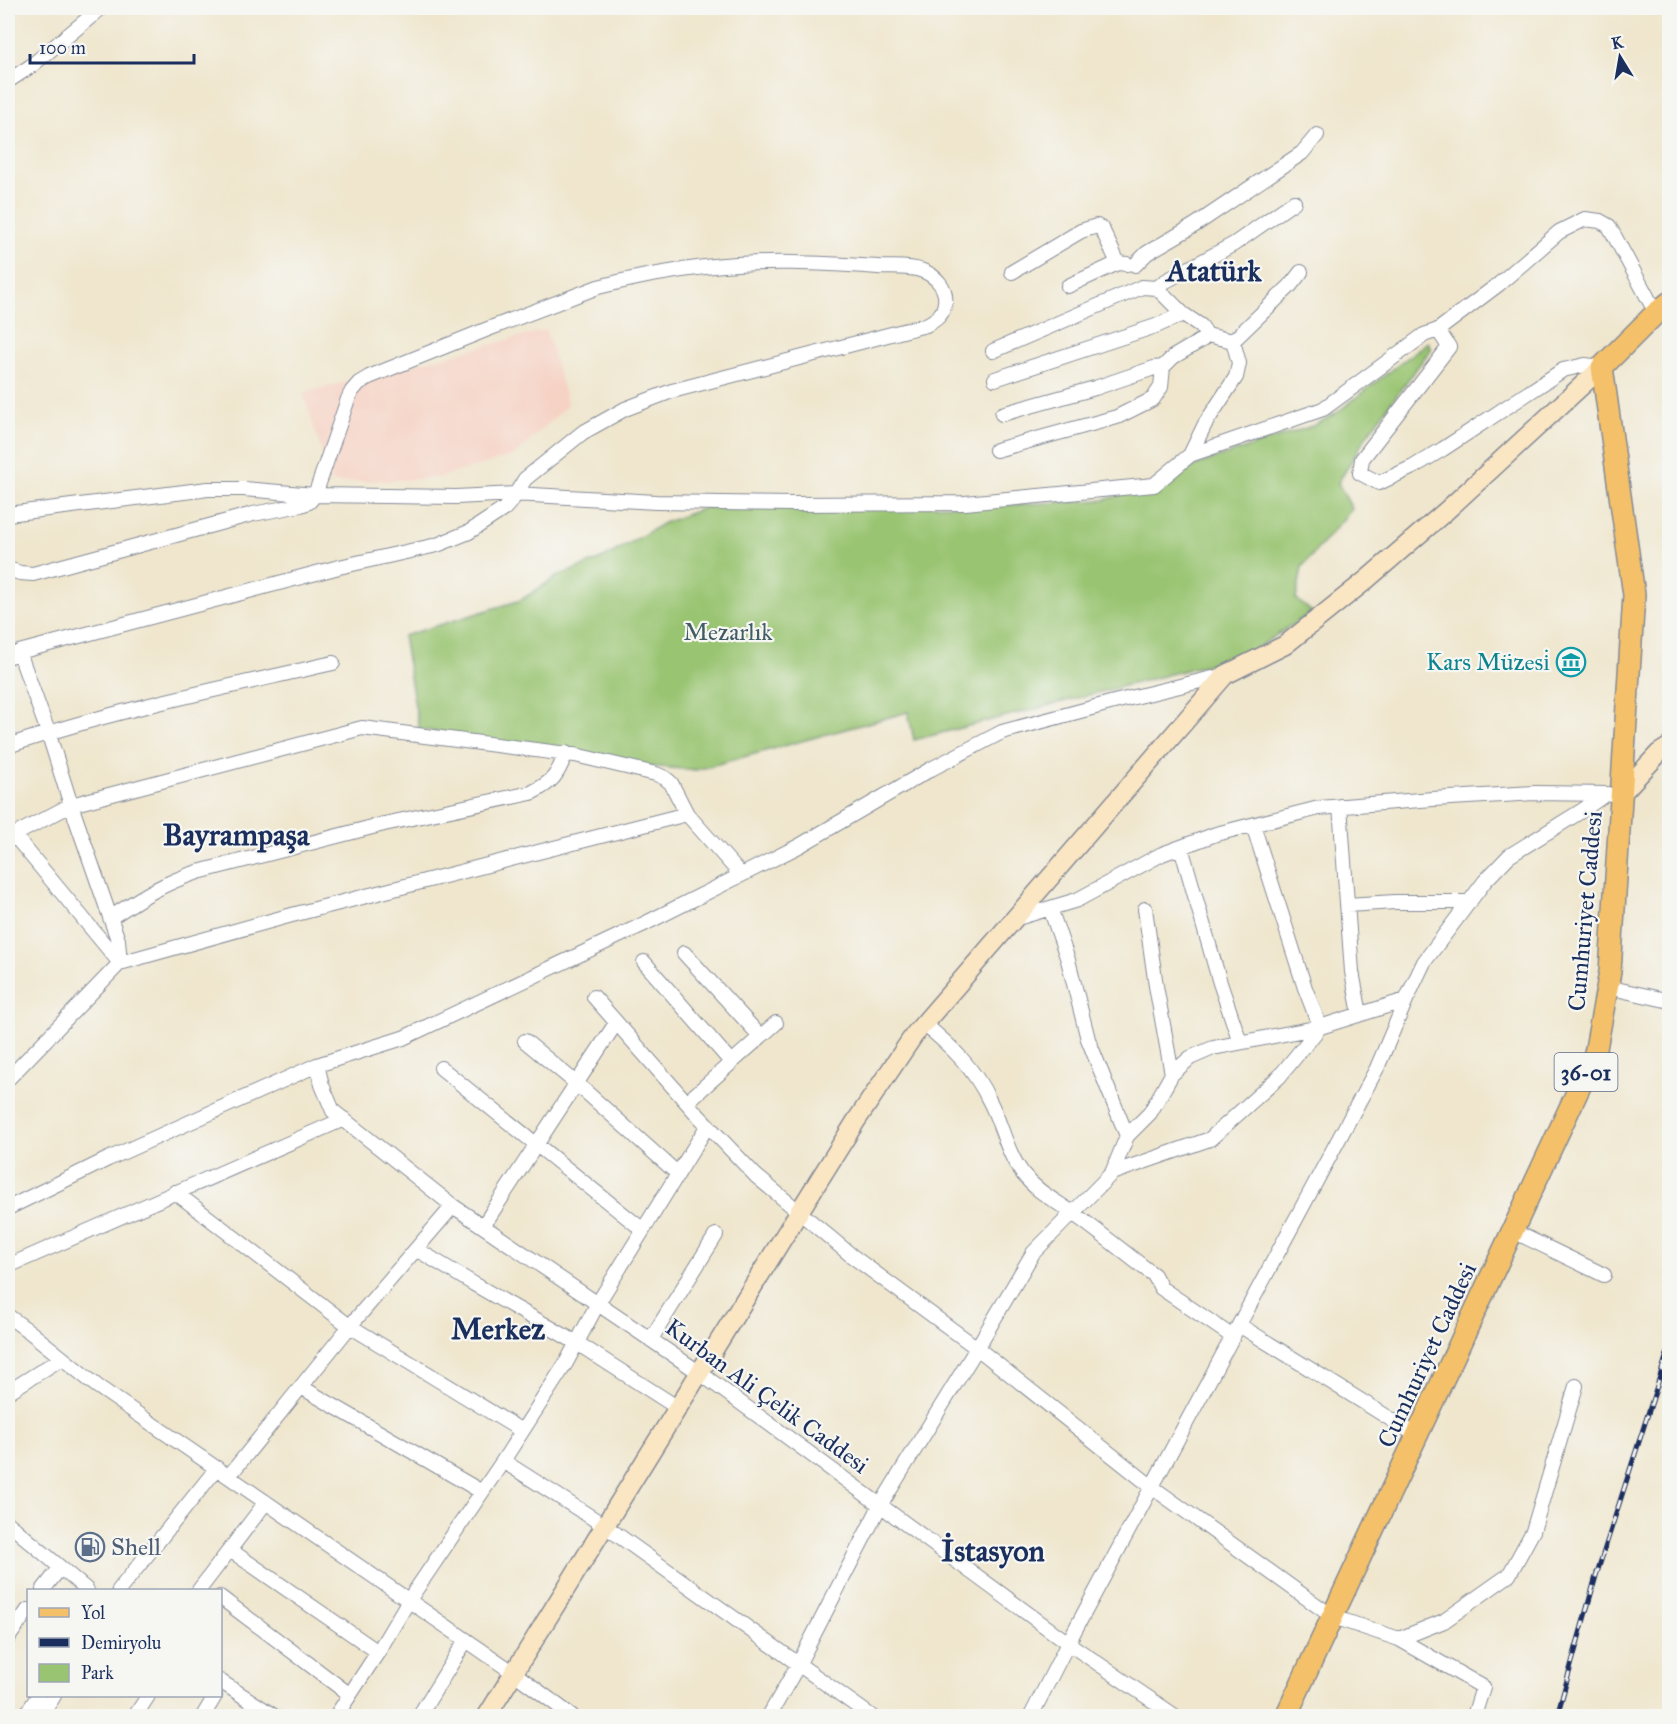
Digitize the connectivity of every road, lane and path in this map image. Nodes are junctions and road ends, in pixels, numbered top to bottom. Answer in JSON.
{"nodes":[{"id":1,"x":101,"y":8,"type":"edge"},
{"id":2,"x":8,"y":81,"type":"edge"},
{"id":3,"x":1317,"y":135,"type":"dead end"},
{"id":4,"x":1294,"y":202,"type":"dead end"},
{"id":5,"x":1118,"y":263,"type":"junction"},
{"id":6,"x":1135,"y":265,"type":"junction"},
{"id":7,"x":1012,"y":272,"type":"dead end"},
{"id":8,"x":1301,"y":272,"type":"dead end"},
{"id":9,"x":1068,"y":286,"type":"dead end"},
{"id":10,"x":1142,"y":287,"type":"junction"},
{"id":11,"x":1157,"y":288,"type":"junction"},
{"id":12,"x":1665,"y":312,"type":"edge"},
{"id":13,"x":1183,"y":314,"type":"junction"},
{"id":14,"x":1438,"y":330,"type":"junction"},
{"id":15,"x":1207,"y":335,"type":"junction"},
{"id":16,"x":1233,"y":341,"type":"junction"},
{"id":17,"x":993,"y":351,"type":"dead end"},
{"id":18,"x":1163,"y":367,"type":"junction"},
{"id":19,"x":1602,"y":367,"type":"junction"},
{"id":20,"x":995,"y":379,"type":"dead end"},
{"id":21,"x":1002,"y":414,"type":"dead end"},
{"id":22,"x":996,"y":450,"type":"dead end"},
{"id":23,"x":1190,"y":455,"type":"junction"},
{"id":24,"x":315,"y":495,"type":"junction"},
{"id":25,"x":515,"y":495,"type":"junction"},
{"id":26,"x":8,"y":514,"type":"edge"},
{"id":27,"x":8,"y":569,"type":"edge"},
{"id":28,"x":13,"y":655,"type":"edge"},
{"id":29,"x":333,"y":663,"type":"dead end"},
{"id":30,"x":1225,"y":675,"type":"junction"},
{"id":31,"x":48,"y":732,"type":"junction"},
{"id":32,"x":8,"y":746,"type":"edge"},
{"id":33,"x":1670,"y":746,"type":"edge"},
{"id":34,"x":566,"y":753,"type":"junction"},
{"id":35,"x":1613,"y":794,"type":"junction"},
{"id":36,"x":71,"y":805,"type":"junction"},
{"id":37,"x":1340,"y":806,"type":"junction"},
{"id":38,"x":687,"y":814,"type":"junction"},
{"id":39,"x":1253,"y":825,"type":"junction"},
{"id":40,"x":11,"y":838,"type":"edge"},
{"id":41,"x":1180,"y":847,"type":"junction"},
{"id":42,"x":741,"y":875,"type":"junction"},
{"id":43,"x":1470,"y":902,"type":"junction"},
{"id":44,"x":1347,"y":905,"type":"junction"},
{"id":45,"x":1050,"y":908,"type":"junction"},
{"id":46,"x":1145,"y":909,"type":"dead end"},
{"id":47,"x":110,"y":918,"type":"junction"},
{"id":48,"x":1014,"y":919,"type":"junction"},
{"id":49,"x":684,"y":953,"type":"dead end"},
{"id":50,"x":644,"y":962,"type":"dead end"},
{"id":51,"x":120,"y":963,"type":"junction"},
{"id":52,"x":1607,"y":987,"type":"junction"},
{"id":53,"x":594,"y":997,"type":"dead end"},
{"id":54,"x":1406,"y":1000,"type":"junction"},
{"id":55,"x":1670,"y":1001,"type":"edge"},
{"id":56,"x":1360,"y":1014,"type":"junction"},
{"id":57,"x":616,"y":1023,"type":"junction"},
{"id":58,"x":776,"y":1023,"type":"dead end"},
{"id":59,"x":924,"y":1024,"type":"junction"},
{"id":60,"x":1320,"y":1026,"type":"junction"},
{"id":61,"x":760,"y":1036,"type":"junction"},
{"id":62,"x":525,"y":1041,"type":"dead end"},
{"id":63,"x":1240,"y":1042,"type":"junction"},
{"id":64,"x":731,"y":1062,"type":"junction"},
{"id":65,"x":317,"y":1065,"type":"junction"},
{"id":66,"x":441,"y":1068,"type":"dead end"},
{"id":67,"x":1172,"y":1074,"type":"junction"},
{"id":68,"x":8,"y":1079,"type":"edge"},
{"id":69,"x":576,"y":1083,"type":"junction"},
{"id":70,"x":687,"y":1102,"type":"junction"},
{"id":71,"x":338,"y":1115,"type":"junction"},
{"id":72,"x":708,"y":1125,"type":"junction"},
{"id":73,"x":1127,"y":1136,"type":"junction"},
{"id":74,"x":536,"y":1145,"type":"junction"},
{"id":75,"x":1112,"y":1173,"type":"junction"},
{"id":76,"x":678,"y":1174,"type":"junction"},
{"id":77,"x":175,"y":1192,"type":"junction"},
{"id":78,"x":453,"y":1206,"type":"junction"},
{"id":79,"x":8,"y":1208,"type":"edge"},
{"id":80,"x":799,"y":1212,"type":"junction"},
{"id":81,"x":1072,"y":1213,"type":"junction"},
{"id":82,"x":483,"y":1226,"type":"junction"},
{"id":83,"x":644,"y":1230,"type":"junction"},
{"id":84,"x":1513,"y":1231,"type":"junction"},
{"id":85,"x":716,"y":1235,"type":"dead end"},
{"id":86,"x":416,"y":1249,"type":"junction"},
{"id":87,"x":8,"y":1266,"type":"edge"},
{"id":88,"x":1604,"y":1275,"type":"dead end"},
{"id":89,"x":598,"y":1304,"type":"junction"},
{"id":90,"x":8,"y":1316,"type":"edge"},
{"id":91,"x":350,"y":1326,"type":"junction"},
{"id":92,"x":1236,"y":1331,"type":"junction"},
{"id":93,"x":651,"y":1340,"type":"junction"},
{"id":94,"x":577,"y":1343,"type":"junction"},
{"id":95,"x":977,"y":1348,"type":"junction"},
{"id":96,"x":62,"y":1358,"type":"junction"},
{"id":97,"x":700,"y":1372,"type":"junction"},
{"id":98,"x":1576,"y":1386,"type":"dead end"},
{"id":99,"x":301,"y":1387,"type":"junction"},
{"id":100,"x":8,"y":1392,"type":"edge"},
{"id":101,"x":678,"y":1408,"type":"junction"},
{"id":102,"x":522,"y":1431,"type":"junction"},
{"id":103,"x":1418,"y":1436,"type":"junction"},
{"id":104,"x":503,"y":1461,"type":"junction"},
{"id":105,"x":223,"y":1472,"type":"junction"},
{"id":106,"x":1152,"y":1487,"type":"junction"},
{"id":107,"x":482,"y":1492,"type":"junction"},
{"id":108,"x":266,"y":1502,"type":"junction"},
{"id":109,"x":880,"y":1506,"type":"junction"},
{"id":110,"x":605,"y":1526,"type":"junction"},
{"id":111,"x":10,"y":1531,"type":"edge"},
{"id":112,"x":230,"y":1550,"type":"junction"},
{"id":113,"x":60,"y":1568,"type":"junction"},
{"id":114,"x":205,"y":1588,"type":"edge"},
{"id":115,"x":44,"y":1589,"type":"edge"},
{"id":116,"x":86,"y":1589,"type":"edge"},
{"id":117,"x":120,"y":1589,"type":"edge"},
{"id":118,"x":222,"y":1599,"type":"edge"},
{"id":119,"x":409,"y":1600,"type":"junction"},
{"id":120,"x":27,"y":1611,"type":"edge"},
{"id":121,"x":1333,"y":1617,"type":"junction"},
{"id":122,"x":8,"y":1638,"type":"edge"},
{"id":123,"x":1399,"y":1639,"type":"junction"},
{"id":124,"x":466,"y":1640,"type":"junction"},
{"id":125,"x":1068,"y":1643,"type":"junction"},
{"id":126,"x":378,"y":1652,"type":"junction"},
{"id":127,"x":798,"y":1665,"type":"junction"},
{"id":128,"x":514,"y":1672,"type":"junction"},
{"id":129,"x":222,"y":1684,"type":"edge"},
{"id":130,"x":350,"y":1695,"type":"junction"},
{"id":131,"x":37,"y":1697,"type":"edge"},
{"id":132,"x":53,"y":1697,"type":"edge"},
{"id":133,"x":147,"y":1697,"type":"edge"},
{"id":134,"x":214,"y":1697,"type":"edge"},
{"id":135,"x":25,"y":1716,"type":"edge"},
{"id":136,"x":41,"y":1716,"type":"edge"},
{"id":137,"x":135,"y":1716,"type":"edge"},
{"id":138,"x":203,"y":1716,"type":"edge"},
{"id":139,"x":274,"y":1716,"type":"edge"},
{"id":140,"x":336,"y":1716,"type":"edge"},
{"id":141,"x":419,"y":1716,"type":"edge"},
{"id":142,"x":487,"y":1716,"type":"edge"},
{"id":143,"x":572,"y":1716,"type":"edge"},
{"id":144,"x":769,"y":1716,"type":"edge"},
{"id":145,"x":871,"y":1716,"type":"edge"},
{"id":146,"x":1031,"y":1716,"type":"edge"},
{"id":147,"x":1175,"y":1716,"type":"edge"},
{"id":148,"x":1286,"y":1716,"type":"edge"},
{"id":149,"x":1474,"y":1716,"type":"edge"}],
"edges":[{"from":1,"to":2,"type":"street"},
{"from":3,"to":6,"type":"street"},
{"from":4,"to":11,"type":"street"},
{"from":5,"to":6,"type":"street"},
{"from":5,"to":7,"type":"street"},
{"from":5,"to":9,"type":"street"},
{"from":6,"to":10,"type":"street"},
{"from":8,"to":16,"type":"street"},
{"from":10,"to":11,"type":"street"},
{"from":10,"to":17,"type":"street"},
{"from":11,"to":13,"type":"street"},
{"from":12,"to":14,"type":"street"},
{"from":12,"to":19,"type":"main road"},
{"from":13,"to":15,"type":"street"},
{"from":13,"to":20,"type":"street"},
{"from":14,"to":19,"type":"street"},
{"from":14,"to":23,"type":"street"},
{"from":15,"to":16,"type":"street"},
{"from":15,"to":18,"type":"street"},
{"from":16,"to":23,"type":"street"},
{"from":18,"to":21,"type":"street"},
{"from":18,"to":22,"type":"street"},
{"from":19,"to":30,"type":"main road"},
{"from":19,"to":35,"type":"main road","name":"Cumhuriyet Caddesi","number":"36-01"},
{"from":23,"to":25,"type":"street"},
{"from":24,"to":25,"type":"street"},
{"from":24,"to":25,"type":"street"},
{"from":24,"to":26,"type":"street"},
{"from":24,"to":27,"type":"street"},
{"from":25,"to":28,"type":"street"},
{"from":28,"to":31,"type":"street"},
{"from":29,"to":31,"type":"street"},
{"from":30,"to":42,"type":"street"},
{"from":30,"to":48,"type":"main road"},
{"from":31,"to":32,"type":"street"},
{"from":31,"to":36,"type":"street"},
{"from":33,"to":35,"type":"main road"},
{"from":34,"to":36,"type":"street"},
{"from":34,"to":38,"type":"street"},
{"from":34,"to":47,"type":"street"},
{"from":35,"to":37,"type":"street"},
{"from":35,"to":43,"type":"street"},
{"from":35,"to":52,"type":"main road","name":"Cumhuriyet Caddesi","number":"36-01"},
{"from":36,"to":40,"type":"street"},
{"from":36,"to":47,"type":"street"},
{"from":37,"to":39,"type":"street"},
{"from":37,"to":44,"type":"street"},
{"from":38,"to":42,"type":"street"},
{"from":38,"to":51,"type":"street"},
{"from":39,"to":41,"type":"street"},
{"from":39,"to":60,"type":"street"},
{"from":40,"to":51,"type":"street"},
{"from":41,"to":45,"type":"street"},
{"from":41,"to":63,"type":"street"},
{"from":42,"to":65,"type":"street"},
{"from":43,"to":44,"type":"street"},
{"from":43,"to":54,"type":"street"},
{"from":44,"to":56,"type":"street"},
{"from":45,"to":48,"type":"street"},
{"from":45,"to":73,"type":"street"},
{"from":46,"to":67,"type":"street"},
{"from":47,"to":51,"type":"street"},
{"from":48,"to":59,"type":"main road"},
{"from":49,"to":61,"type":"street"},
{"from":50,"to":64,"type":"street"},
{"from":51,"to":68,"type":"street"},
{"from":52,"to":55,"type":"street"},
{"from":52,"to":84,"type":"main road","name":"Cumhuriyet Caddesi","number":"36-01"},
{"from":53,"to":57,"type":"street"},
{"from":54,"to":56,"type":"street"},
{"from":54,"to":92,"type":"street"},
{"from":56,"to":60,"type":"street"},
{"from":57,"to":69,"type":"street"},
{"from":57,"to":70,"type":"street"},
{"from":58,"to":61,"type":"street"},
{"from":59,"to":80,"type":"main road"},
{"from":59,"to":81,"type":"street"},
{"from":60,"to":63,"type":"street"},
{"from":60,"to":75,"type":"street"},
{"from":61,"to":64,"type":"street"},
{"from":62,"to":69,"type":"street"},
{"from":63,"to":67,"type":"street"},
{"from":64,"to":70,"type":"street"},
{"from":65,"to":71,"type":"street"},
{"from":65,"to":79,"type":"street"},
{"from":66,"to":74,"type":"street"},
{"from":67,"to":73,"type":"street"},
{"from":69,"to":74,"type":"street"},
{"from":69,"to":76,"type":"street"},
{"from":70,"to":72,"type":"street"},
{"from":71,"to":77,"type":"street"},
{"from":71,"to":78,"type":"street","name":"Kurban Ali Çelik Caddesi"},
{"from":72,"to":76,"type":"street"},
{"from":72,"to":80,"type":"street"},
{"from":73,"to":75,"type":"street"},
{"from":74,"to":82,"type":"street"},
{"from":74,"to":83,"type":"street"},
{"from":75,"to":81,"type":"street"},
{"from":76,"to":83,"type":"street"},
{"from":77,"to":87,"type":"street"},
{"from":77,"to":91,"type":"street"},
{"from":78,"to":82,"type":"street","name":"Kurban Ali Çelik Caddesi"},
{"from":78,"to":86,"type":"street"},
{"from":80,"to":95,"type":"street"},
{"from":80,"to":97,"type":"main road"},
{"from":81,"to":92,"type":"street"},
{"from":81,"to":95,"type":"street"},
{"from":82,"to":89,"type":"street","name":"Kurban Ali Çelik Caddesi"},
{"from":83,"to":89,"type":"street"},
{"from":84,"to":88,"type":"street"},
{"from":84,"to":103,"type":"main road","name":"Cumhuriyet Caddesi","number":"36-01"},
{"from":85,"to":93,"type":"street"},
{"from":86,"to":91,"type":"street"},
{"from":86,"to":94,"type":"street"},
{"from":89,"to":93,"type":"street","name":"Kurban Ali Çelik Caddesi"},
{"from":89,"to":94,"type":"street"},
{"from":90,"to":96,"type":"street"},
{"from":91,"to":99,"type":"street"},
{"from":91,"to":102,"type":"street"},
{"from":92,"to":103,"type":"street"},
{"from":92,"to":106,"type":"street"},
{"from":93,"to":97,"type":"street","name":"Kurban Ali Çelik Caddesi"},
{"from":94,"to":101,"type":"street"},
{"from":94,"to":102,"type":"street"},
{"from":95,"to":106,"type":"street"},
{"from":95,"to":109,"type":"street"},
{"from":96,"to":100,"type":"street"},
{"from":96,"to":105,"type":"street"},
{"from":97,"to":101,"type":"main road"},
{"from":97,"to":109,"type":"street","name":"Kurban Ali Çelik Caddesi"},
{"from":98,"to":123,"type":"street"},
{"from":99,"to":105,"type":"street"},
{"from":99,"to":107,"type":"street"},
{"from":101,"to":110,"type":"main road"},
{"from":102,"to":104,"type":"street"},
{"from":103,"to":121,"type":"main road","name":"Cumhuriyet Caddesi","number":"36-01"},
{"from":104,"to":107,"type":"street"},
{"from":104,"to":110,"type":"street"},
{"from":105,"to":108,"type":"street"},
{"from":105,"to":117,"type":"street"},
{"from":106,"to":121,"type":"street"},
{"from":106,"to":125,"type":"street"},
{"from":107,"to":119,"type":"street"},
{"from":108,"to":112,"type":"street"},
{"from":108,"to":119,"type":"street"},
{"from":109,"to":125,"type":"street","name":"Kurban Ali Çelik Caddesi"},
{"from":109,"to":127,"type":"street"},
{"from":110,"to":127,"type":"street"},
{"from":110,"to":128,"type":"main road"},
{"from":111,"to":113,"type":"street"},
{"from":112,"to":114,"type":"street"},
{"from":112,"to":126,"type":"street"},
{"from":113,"to":115,"type":"street"},
{"from":113,"to":116,"type":"street"},
{"from":118,"to":130,"type":"street"},
{"from":119,"to":124,"type":"street"},
{"from":119,"to":126,"type":"street"},
{"from":120,"to":122,"type":"street"},
{"from":121,"to":123,"type":"street"},
{"from":121,"to":148,"type":"main road","name":"Cumhuriyet Caddesi","number":"36-01"},
{"from":123,"to":149,"type":"street"},
{"from":124,"to":128,"type":"street"},
{"from":124,"to":141,"type":"street"},
{"from":125,"to":146,"type":"street"},
{"from":125,"to":147,"type":"street","name":"Kurban Ali Çelik Caddesi"},
{"from":126,"to":130,"type":"street"},
{"from":127,"to":144,"type":"street"},
{"from":127,"to":145,"type":"street"},
{"from":128,"to":142,"type":"main road"},
{"from":128,"to":143,"type":"street"},
{"from":129,"to":139,"type":"street"},
{"from":130,"to":140,"type":"street"},
{"from":131,"to":135,"type":"street"},
{"from":132,"to":136,"type":"street"},
{"from":133,"to":137,"type":"street"},
{"from":134,"to":138,"type":"street"}]}
